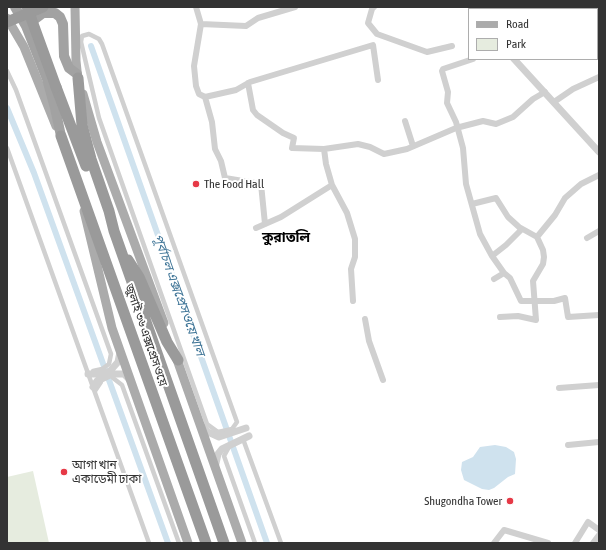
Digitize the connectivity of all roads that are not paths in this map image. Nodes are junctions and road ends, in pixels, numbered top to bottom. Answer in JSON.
{"nodes":[{"id":1,"x":15,"y":7,"type":"edge"},
{"id":2,"x":26,"y":7,"type":"edge"},
{"id":3,"x":43,"y":7,"type":"edge"},
{"id":4,"x":75,"y":7,"type":"edge"},
{"id":5,"x":196,"y":7,"type":"edge"},
{"id":6,"x":295,"y":7,"type":"edge"},
{"id":7,"x":374,"y":7,"type":"edge"},
{"id":8,"x":7,"y":14,"type":"edge"},
{"id":9,"x":7,"y":18,"type":"edge"},
{"id":10,"x":7,"y":22,"type":"edge"},
{"id":11,"x":201,"y":24,"type":"junction"},
{"id":12,"x":26,"y":26,"type":"junction"},
{"id":13,"x":452,"y":46,"type":"dead end"},
{"id":14,"x":470,"y":60,"type":"edge"},
{"id":15,"x":515,"y":60,"type":"edge"},
{"id":16,"x":7,"y":71,"type":"edge"},
{"id":17,"x":78,"y":76,"type":"junction"},
{"id":18,"x":599,"y":77,"type":"edge"},
{"id":19,"x":378,"y":80,"type":"dead end"},
{"id":20,"x":248,"y":83,"type":"junction"},
{"id":21,"x":545,"y":92,"type":"junction"},
{"id":22,"x":205,"y":97,"type":"junction"},
{"id":23,"x":554,"y":102,"type":"junction"},
{"id":24,"x":405,"y":121,"type":"dead end"},
{"id":25,"x":456,"y":128,"type":"junction"},
{"id":26,"x":60,"y":136,"type":"junction"},
{"id":27,"x":413,"y":146,"type":"junction"},
{"id":28,"x":7,"y":148,"type":"edge"},
{"id":29,"x":324,"y":149,"type":"junction"},
{"id":30,"x":599,"y":152,"type":"edge"},
{"id":31,"x":599,"y":176,"type":"edge"},
{"id":32,"x":332,"y":185,"type":"junction"},
{"id":33,"x":80,"y":188,"type":"junction"},
{"id":34,"x":472,"y":204,"type":"junction"},
{"id":35,"x":265,"y":224,"type":"junction"},
{"id":36,"x":256,"y":228,"type":"dead end"},
{"id":37,"x":522,"y":229,"type":"junction"},
{"id":38,"x":114,"y":230,"type":"junction"},
{"id":39,"x":599,"y":231,"type":"edge"},
{"id":40,"x":537,"y":237,"type":"junction"},
{"id":41,"x":587,"y":238,"type":"dead end"},
{"id":42,"x":119,"y":246,"type":"junction"},
{"id":43,"x":492,"y":256,"type":"junction"},
{"id":44,"x":504,"y":273,"type":"junction"},
{"id":45,"x":494,"y":278,"type":"dead end"},
{"id":46,"x":535,"y":300,"type":"junction"},
{"id":47,"x":353,"y":301,"type":"dead end"},
{"id":48,"x":599,"y":315,"type":"edge"},
{"id":49,"x":500,"y":317,"type":"dead end"},
{"id":50,"x":365,"y":319,"type":"dead end"},
{"id":51,"x":120,"y":352,"type":"junction"},
{"id":52,"x":178,"y":360,"type":"junction"},
{"id":53,"x":89,"y":374,"type":"junction"},
{"id":54,"x":112,"y":378,"type":"dead end"},
{"id":55,"x":129,"y":379,"type":"junction"},
{"id":56,"x":383,"y":380,"type":"dead end"},
{"id":57,"x":599,"y":385,"type":"edge"},
{"id":58,"x":96,"y":386,"type":"junction"},
{"id":59,"x":559,"y":388,"type":"dead end"},
{"id":60,"x":199,"y":423,"type":"junction"},
{"id":61,"x":246,"y":428,"type":"dead end"},
{"id":62,"x":215,"y":433,"type":"junction"},
{"id":63,"x":245,"y":439,"type":"joint"},
{"id":64,"x":599,"y":442,"type":"edge"},
{"id":65,"x":568,"y":445,"type":"dead end"},
{"id":66,"x":221,"y":455,"type":"junction"},
{"id":67,"x":215,"y":468,"type":"junction"},
{"id":68,"x":599,"y":530,"type":"edge"},
{"id":69,"x":599,"y":534,"type":"edge"},
{"id":70,"x":149,"y":543,"type":"edge"},
{"id":71,"x":179,"y":543,"type":"edge"},
{"id":72,"x":188,"y":543,"type":"edge"},
{"id":73,"x":206,"y":543,"type":"edge"},
{"id":74,"x":224,"y":543,"type":"edge"},
{"id":75,"x":242,"y":543,"type":"edge"},
{"id":76,"x":255,"y":543,"type":"edge"},
{"id":77,"x":281,"y":543,"type":"edge"},
{"id":78,"x":494,"y":543,"type":"edge"},
{"id":79,"x":548,"y":543,"type":"edge"},
{"id":80,"x":575,"y":543,"type":"edge"},
{"id":81,"x":593,"y":543,"type":"edge"}],
"edges":[{"from":1,"to":12,"type":"highway"},
{"from":2,"to":8,"type":"highway"},
{"from":2,"to":38,"type":"highway","bridge":true},
{"from":3,"to":10,"type":"highway","bridge":true},
{"from":4,"to":17,"type":"main road"},
{"from":5,"to":11,"type":"street"},
{"from":6,"to":11,"type":"street"},
{"from":7,"to":13,"type":"street"},
{"from":9,"to":26,"type":"main road"},
{"from":11,"to":22,"type":"street"},
{"from":12,"to":17,"type":"highway"},
{"from":12,"to":26,"type":"highway"},
{"from":14,"to":25,"type":"street"},
{"from":15,"to":21,"type":"street"},
{"from":16,"to":53,"type":"street"},
{"from":17,"to":38,"type":"highway"},
{"from":17,"to":52,"type":"main road"},
{"from":18,"to":23,"type":"street"},
{"from":19,"to":20,"type":"street"},
{"from":20,"to":22,"type":"street"},
{"from":20,"to":29,"type":"street"},
{"from":21,"to":23,"type":"street"},
{"from":21,"to":25,"type":"street"},
{"from":22,"to":35,"type":"street"},
{"from":23,"to":30,"type":"street"},
{"from":24,"to":27,"type":"street"},
{"from":25,"to":27,"type":"street"},
{"from":25,"to":34,"type":"street"},
{"from":26,"to":33,"type":"highway","name":"জুলাই ৩৬ এক্সপ্রেসওয়ে"},
{"from":27,"to":29,"type":"street"},
{"from":28,"to":53,"type":"street"},
{"from":29,"to":32,"type":"street"},
{"from":31,"to":40,"type":"street"},
{"from":32,"to":35,"type":"street"},
{"from":32,"to":47,"type":"street"},
{"from":33,"to":51,"type":"main road"},
{"from":33,"to":73,"type":"highway","name":"জুলাই ৩৬ এক্সপ্রেসওয়ে"},
{"from":34,"to":37,"type":"street"},
{"from":34,"to":43,"type":"street"},
{"from":35,"to":36,"type":"street"},
{"from":37,"to":40,"type":"street"},
{"from":37,"to":43,"type":"street"},
{"from":38,"to":42,"type":"highway","name":"জুলাই ৩৬ এক্সপ্রেসওয়ে"},
{"from":39,"to":41,"type":"street"},
{"from":40,"to":46,"type":"street"},
{"from":42,"to":52,"type":"highway"},
{"from":42,"to":74,"type":"highway","name":"জুলাই ৩৬ এক্সপ্রেসওয়ে"},
{"from":43,"to":44,"type":"street"},
{"from":44,"to":45,"type":"street"},
{"from":44,"to":46,"type":"street"},
{"from":46,"to":48,"type":"street"},
{"from":46,"to":49,"type":"street"},
{"from":50,"to":56,"type":"street"},
{"from":51,"to":53,"type":"street"},
{"from":51,"to":55,"type":"main road"},
{"from":52,"to":60,"type":"main road"},
{"from":53,"to":58,"type":"street"},
{"from":54,"to":71,"type":"street"},
{"from":55,"to":58,"type":"street"},
{"from":55,"to":72,"type":"main road"},
{"from":57,"to":59,"type":"street"},
{"from":58,"to":70,"type":"street"},
{"from":60,"to":62,"type":"street"},
{"from":60,"to":67,"type":"main road"},
{"from":61,"to":62,"type":"street"},
{"from":62,"to":62,"type":"street"},
{"from":63,"to":66,"type":"street"},
{"from":63,"to":77,"type":"street"},
{"from":64,"to":65,"type":"street"},
{"from":66,"to":67,"type":"street"},
{"from":66,"to":76,"type":"street"},
{"from":67,"to":75,"type":"main road"},
{"from":68,"to":80,"type":"street"},
{"from":69,"to":81,"type":"street"},
{"from":78,"to":79,"type":"street"}]}
